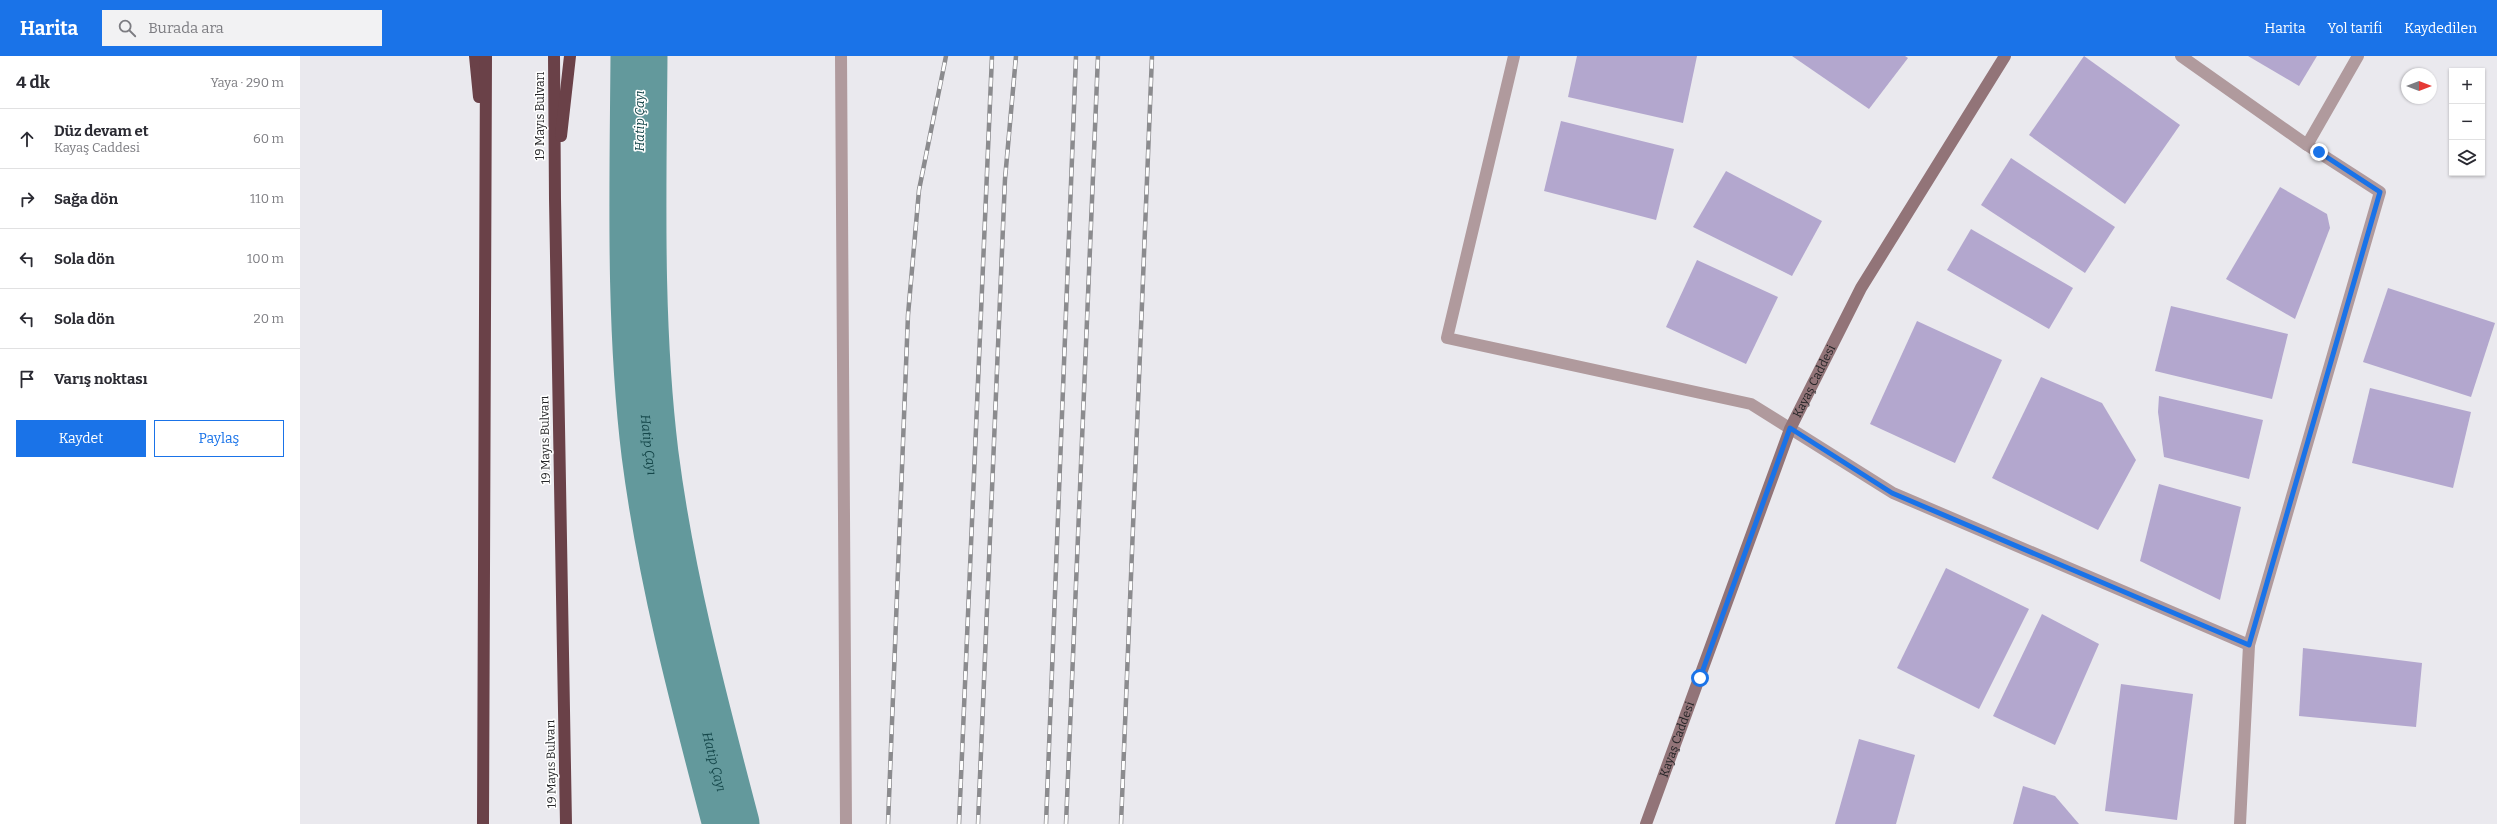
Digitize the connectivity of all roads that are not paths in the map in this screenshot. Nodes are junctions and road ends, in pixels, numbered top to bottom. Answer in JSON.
{"nodes":[{"id":1,"x":475,"y":56,"type":"edge"},
{"id":2,"x":486,"y":56,"type":"edge"},
{"id":3,"x":554,"y":56,"type":"edge"},
{"id":4,"x":570,"y":56,"type":"edge"},
{"id":5,"x":841,"y":56,"type":"edge"},
{"id":6,"x":1514,"y":56,"type":"edge"},
{"id":7,"x":2005,"y":56,"type":"edge"},
{"id":8,"x":2181,"y":56,"type":"edge"},
{"id":9,"x":2358,"y":56,"type":"edge"},
{"id":10,"x":2307,"y":145,"type":"junction"},
{"id":11,"x":486,"y":162,"type":"junction"},
{"id":12,"x":554,"y":199,"type":"junction"},
{"id":13,"x":1790,"y":428,"type":"junction"},
{"id":14,"x":2249,"y":645,"type":"junction"},
{"id":15,"x":483,"y":824,"type":"edge"},
{"id":16,"x":566,"y":824,"type":"edge"},
{"id":17,"x":846,"y":824,"type":"edge"},
{"id":18,"x":1646,"y":824,"type":"edge"},
{"id":19,"x":2240,"y":824,"type":"edge"}],
"edges":[{"from":1,"to":11,"type":"highway"},
{"from":2,"to":11,"type":"highway"},
{"from":3,"to":12,"type":"highway","name":"19 Mayıs Bulvarı"},
{"from":4,"to":12,"type":"highway"},
{"from":5,"to":17,"type":"street"},
{"from":6,"to":13,"type":"street"},
{"from":7,"to":13,"type":"street","name":"Kayaş Caddesi"},
{"from":8,"to":10,"type":"street"},
{"from":9,"to":10,"type":"street"},
{"from":10,"to":14,"type":"street"},
{"from":11,"to":15,"type":"highway"},
{"from":12,"to":16,"type":"highway","name":"19 Mayıs Bulvarı"},
{"from":13,"to":14,"type":"street"},
{"from":13,"to":18,"type":"street","name":"Kayaş Caddesi"},
{"from":14,"to":19,"type":"street"}]}
